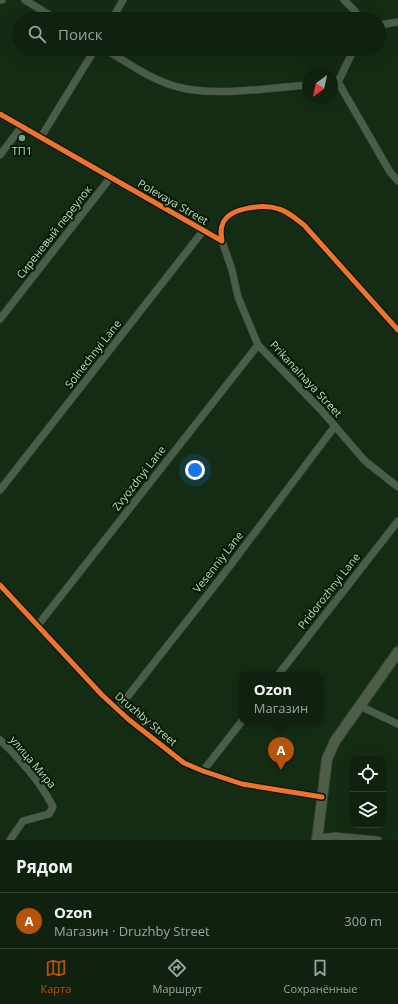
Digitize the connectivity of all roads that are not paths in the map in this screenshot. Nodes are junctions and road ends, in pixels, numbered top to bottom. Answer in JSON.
{"nodes":[{"id":1,"x":26,"y":0,"type":"edge"},
{"id":2,"x":123,"y":0,"type":"edge"},
{"id":3,"x":344,"y":0,"type":"edge"},
{"id":4,"x":45,"y":12,"type":"edge"},
{"id":5,"x":116,"y":12,"type":"edge"},
{"id":6,"x":355,"y":12,"type":"edge"},
{"id":7,"x":398,"y":22,"type":"edge"},
{"id":8,"x":386,"y":25,"type":"edge"},
{"id":9,"x":91,"y":56,"type":"edge"},
{"id":10,"x":117,"y":56,"type":"edge"},
{"id":11,"x":350,"y":56,"type":"edge"},
{"id":12,"x":338,"y":77,"type":"edge"},
{"id":13,"x":302,"y":85,"type":"edge"},
{"id":14,"x":338,"y":87,"type":"edge"},
{"id":15,"x":0,"y":114,"type":"edge"},
{"id":16,"x":22,"y":126,"type":"junction"},
{"id":17,"x":41,"y":137,"type":"junction"},
{"id":18,"x":0,"y":155,"type":"edge"},
{"id":19,"x":111,"y":177,"type":"junction"},
{"id":20,"x":398,"y":181,"type":"edge"},
{"id":21,"x":203,"y":231,"type":"junction"},
{"id":22,"x":222,"y":241,"type":"junction"},
{"id":23,"x":0,"y":320,"type":"edge"},
{"id":24,"x":398,"y":330,"type":"edge"},
{"id":25,"x":258,"y":345,"type":"junction"},
{"id":26,"x":335,"y":426,"type":"junction"},
{"id":27,"x":398,"y":487,"type":"edge"},
{"id":28,"x":0,"y":490,"type":"edge"},
{"id":29,"x":398,"y":521,"type":"edge"},
{"id":30,"x":0,"y":585,"type":"edge"},
{"id":31,"x":38,"y":625,"type":"junction"},
{"id":32,"x":398,"y":652,"type":"edge"},
{"id":33,"x":280,"y":672,"type":"edge"},
{"id":34,"x":360,"y":706,"type":"junction"},
{"id":35,"x":117,"y":710,"type":"junction"},
{"id":36,"x":240,"y":724,"type":"edge"},
{"id":37,"x":398,"y":724,"type":"edge"},
{"id":38,"x":0,"y":740,"type":"edge"},
{"id":39,"x":203,"y":772,"type":"junction"},
{"id":40,"x":322,"y":797,"type":"junction"},
{"id":41,"x":318,"y":839,"type":"edge"},
{"id":42,"x":10,"y":840,"type":"edge"},
{"id":43,"x":378,"y":840,"type":"edge"}],
"edges":[{"from":1,"to":4,"type":"street"},
{"from":2,"to":5,"type":"street"},
{"from":3,"to":6,"type":"street"},
{"from":7,"to":8,"type":"street"},
{"from":9,"to":17,"type":"street"},
{"from":10,"to":13,"type":"street"},
{"from":11,"to":12,"type":"street"},
{"from":14,"to":20,"type":"street"},
{"from":15,"to":16,"type":"street","name":"Polevaya Street"},
{"from":16,"to":17,"type":"street","name":"Polevaya Street"},
{"from":16,"to":18,"type":"street"},
{"from":17,"to":19,"type":"street","name":"Polevaya Street"},
{"from":19,"to":21,"type":"street","name":"Polevaya Street"},
{"from":19,"to":23,"type":"street","name":"Сиреневый переулок"},
{"from":21,"to":22,"type":"street","name":"Polevaya Street"},
{"from":21,"to":28,"type":"street","name":"Solnechnyi Lane"},
{"from":22,"to":24,"type":"street","name":"Polevaya Street"},
{"from":22,"to":25,"type":"street","name":"Prikanalnaya Street"},
{"from":25,"to":26,"type":"street","name":"Prikanalnaya Street"},
{"from":25,"to":31,"type":"street","name":"Zvyozdnyi Lane"},
{"from":26,"to":27,"type":"street","name":"Prikanalnaya Street"},
{"from":26,"to":35,"type":"street","name":"Vesenniy Lane"},
{"from":29,"to":33,"type":"street","name":"Pridorozhnyi Lane"},
{"from":30,"to":31,"type":"street","name":"Druzhby Street"},
{"from":31,"to":35,"type":"street","name":"Druzhby Street"},
{"from":32,"to":34,"type":"street"},
{"from":34,"to":37,"type":"street"},
{"from":34,"to":40,"type":"street"},
{"from":35,"to":39,"type":"street","name":"Druzhby Street"},
{"from":36,"to":39,"type":"street"},
{"from":38,"to":42,"type":"street","name":"улица Мира"},
{"from":39,"to":40,"type":"street","name":"Druzhby Street"},
{"from":40,"to":41,"type":"street"},
{"from":41,"to":43,"type":"street"}]}
